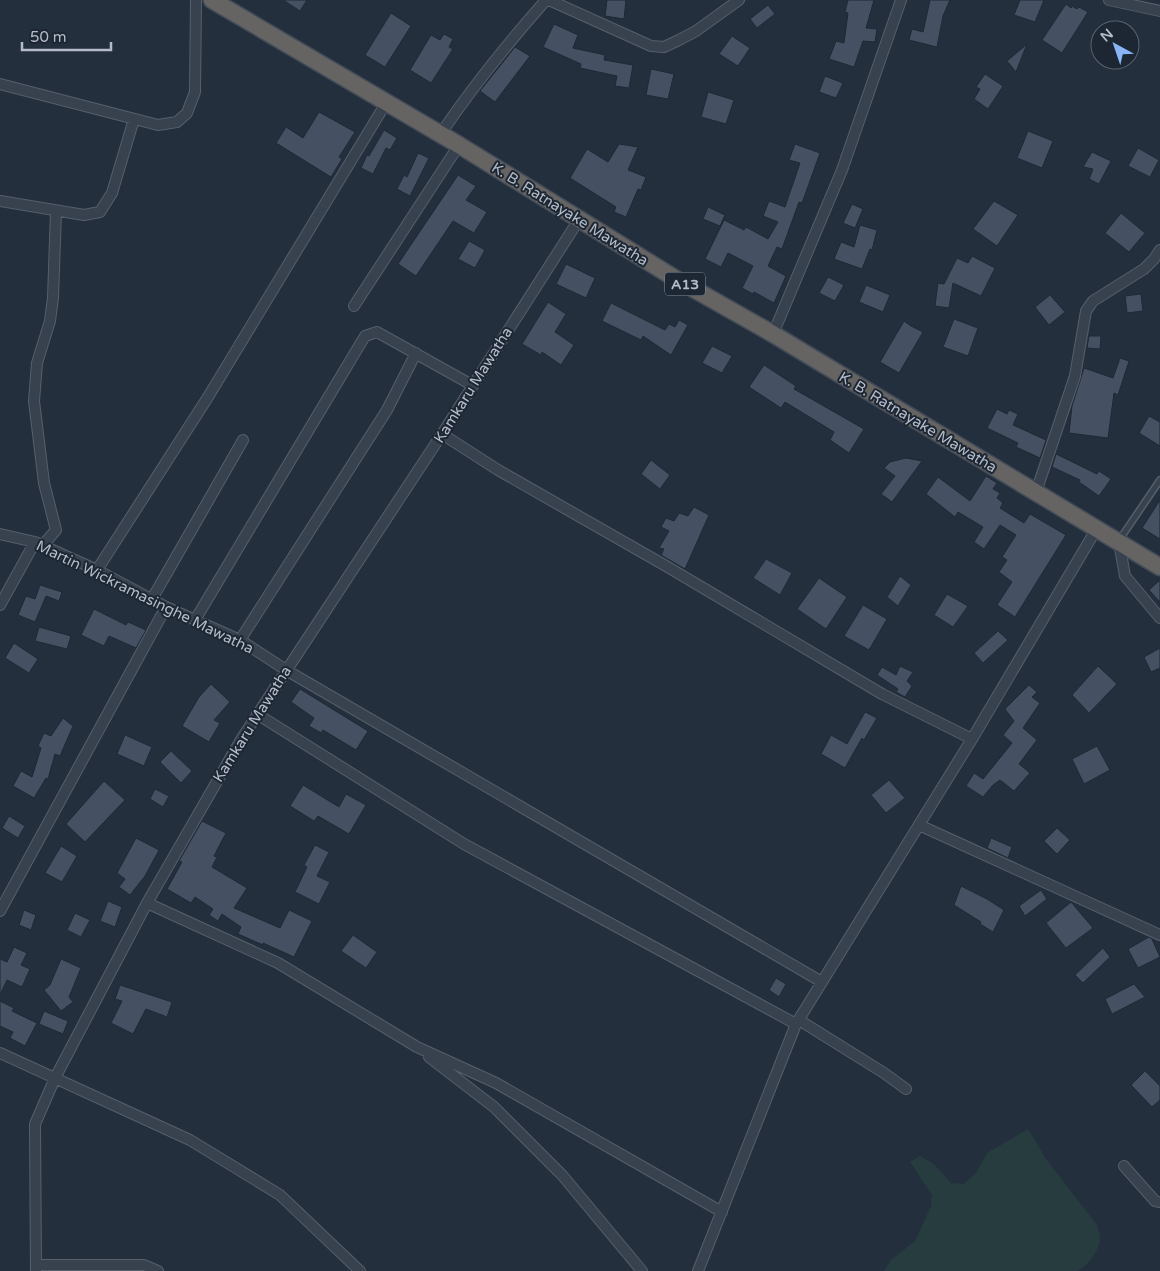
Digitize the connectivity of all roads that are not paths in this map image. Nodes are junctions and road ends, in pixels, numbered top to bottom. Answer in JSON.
{"nodes":[{"id":1,"x":196,"y":0,"type":"edge"},
{"id":2,"x":212,"y":0,"type":"edge"},
{"id":3,"x":548,"y":0,"type":"edge"},
{"id":4,"x":738,"y":0,"type":"edge"},
{"id":5,"x":901,"y":0,"type":"edge"},
{"id":6,"x":1109,"y":0,"type":"edge"},
{"id":7,"x":1160,"y":11,"type":"edge"},
{"id":8,"x":0,"y":84,"type":"edge"},
{"id":9,"x":386,"y":103,"type":"junction"},
{"id":10,"x":134,"y":119,"type":"junction"},
{"id":11,"x":440,"y":135,"type":"junction"},
{"id":12,"x":459,"y":145,"type":"junction"},
{"id":13,"x":0,"y":201,"type":"edge"},
{"id":14,"x":56,"y":211,"type":"junction"},
{"id":15,"x":580,"y":218,"type":"junction"},
{"id":16,"x":1160,"y":250,"type":"edge"},
{"id":17,"x":354,"y":306,"type":"dead end"},
{"id":18,"x":773,"y":334,"type":"junction"},
{"id":19,"x":416,"y":354,"type":"junction"},
{"id":20,"x":472,"y":385,"type":"junction"},
{"id":21,"x":442,"y":434,"type":"junction"},
{"id":22,"x":243,"y":440,"type":"dead end"},
{"id":23,"x":1160,"y":480,"type":"edge"},
{"id":24,"x":1036,"y":492,"type":"junction"},
{"id":25,"x":1097,"y":528,"type":"junction"},
{"id":26,"x":0,"y":534,"type":"edge"},
{"id":27,"x":1119,"y":542,"type":"junction"},
{"id":28,"x":39,"y":543,"type":"junction"},
{"id":29,"x":1160,"y":567,"type":"edge"},
{"id":30,"x":96,"y":570,"type":"junction"},
{"id":31,"x":152,"y":599,"type":"junction"},
{"id":32,"x":0,"y":605,"type":"edge"},
{"id":33,"x":166,"y":606,"type":"junction"},
{"id":34,"x":1160,"y":618,"type":"edge"},
{"id":35,"x":195,"y":620,"type":"junction"},
{"id":36,"x":240,"y":640,"type":"junction"},
{"id":37,"x":286,"y":670,"type":"junction"},
{"id":38,"x":257,"y":714,"type":"junction"},
{"id":39,"x":972,"y":739,"type":"junction"},
{"id":40,"x":919,"y":825,"type":"junction"},
{"id":41,"x":147,"y":902,"type":"junction"},
{"id":42,"x":0,"y":911,"type":"edge"},
{"id":43,"x":1160,"y":935,"type":"edge"},
{"id":44,"x":822,"y":982,"type":"junction"},
{"id":45,"x":798,"y":1022,"type":"junction"},
{"id":46,"x":417,"y":1047,"type":"junction"},
{"id":47,"x":0,"y":1052,"type":"edge"},
{"id":48,"x":55,"y":1078,"type":"junction"},
{"id":49,"x":906,"y":1089,"type":"dead end"},
{"id":50,"x":1124,"y":1166,"type":"dead end"},
{"id":51,"x":1160,"y":1202,"type":"edge"},
{"id":52,"x":722,"y":1212,"type":"junction"},
{"id":53,"x":36,"y":1268,"type":"edge"},
{"id":54,"x":158,"y":1271,"type":"edge"},
{"id":55,"x":360,"y":1271,"type":"edge"},
{"id":56,"x":642,"y":1271,"type":"edge"},
{"id":57,"x":698,"y":1271,"type":"edge"}],
"edges":[{"from":1,"to":10,"type":"street"},
{"from":2,"to":9,"type":"highway","name":"K. B. Ratnayake Mawatha","number":"A13"},
{"from":3,"to":4,"type":"street"},
{"from":3,"to":11,"type":"street"},
{"from":5,"to":18,"type":"street"},
{"from":6,"to":7,"type":"street"},
{"from":8,"to":10,"type":"street"},
{"from":9,"to":11,"type":"highway","name":"K. B. Ratnayake Mawatha","number":"A13"},
{"from":9,"to":30,"type":"street"},
{"from":10,"to":14,"type":"street"},
{"from":11,"to":12,"type":"highway","name":"K. B. Ratnayake Mawatha","number":"A13"},
{"from":12,"to":15,"type":"highway","name":"K. B. Ratnayake Mawatha","number":"A13"},
{"from":12,"to":17,"type":"street"},
{"from":13,"to":14,"type":"street"},
{"from":14,"to":28,"type":"street"},
{"from":15,"to":18,"type":"highway","name":"K. B. Ratnayake Mawatha","number":"A13"},
{"from":15,"to":20,"type":"street","name":"Kamkaru Mawatha"},
{"from":16,"to":24,"type":"street"},
{"from":18,"to":24,"type":"highway","name":"K. B. Ratnayake Mawatha","number":"A13"},
{"from":19,"to":20,"type":"street"},
{"from":19,"to":35,"type":"street"},
{"from":19,"to":36,"type":"street"},
{"from":20,"to":21,"type":"street","name":"Kamkaru Mawatha"},
{"from":21,"to":37,"type":"street","name":"Kamkaru Mawatha"},
{"from":21,"to":39,"type":"street"},
{"from":22,"to":31,"type":"street"},
{"from":23,"to":27,"type":"lane"},
{"from":24,"to":25,"type":"highway","name":"K. B. Ratnayake Mawatha","number":"A13"},
{"from":25,"to":27,"type":"highway","name":"K. B. Ratnayake Mawatha","number":"A13"},
{"from":25,"to":39,"type":"street"},
{"from":26,"to":28,"type":"street","name":"Martin Wickramasinghe Mawatha"},
{"from":27,"to":29,"type":"highway","name":"K. B. Ratnayake Mawatha","number":"A13"},
{"from":27,"to":34,"type":"street"},
{"from":28,"to":30,"type":"street","name":"Martin Wickramasinghe Mawatha"},
{"from":28,"to":32,"type":"street"},
{"from":30,"to":31,"type":"street","name":"Martin Wickramasinghe Mawatha"},
{"from":31,"to":33,"type":"street","name":"Martin Wickramasinghe Mawatha"},
{"from":33,"to":35,"type":"street","name":"Martin Wickramasinghe Mawatha"},
{"from":33,"to":42,"type":"street"},
{"from":35,"to":36,"type":"street","name":"Martin Wickramasinghe Mawatha"},
{"from":36,"to":37,"type":"street","name":"Martin Wickramasinghe Mawatha"},
{"from":37,"to":38,"type":"street","name":"Kamkaru Mawatha"},
{"from":37,"to":44,"type":"street","name":"Martin Wickramasinghe Mawatha"},
{"from":38,"to":41,"type":"street","name":"Kamkaru Mawatha"},
{"from":38,"to":45,"type":"street"},
{"from":39,"to":40,"type":"street"},
{"from":40,"to":43,"type":"street"},
{"from":40,"to":44,"type":"street"},
{"from":41,"to":46,"type":"street"},
{"from":41,"to":48,"type":"street","name":"Kamkaru Mawatha"},
{"from":44,"to":45,"type":"street"},
{"from":45,"to":49,"type":"street"},
{"from":45,"to":52,"type":"street"},
{"from":46,"to":52,"type":"street"},
{"from":46,"to":56,"type":"street"},
{"from":47,"to":48,"type":"street"},
{"from":48,"to":53,"type":"street","name":"Kamkaru Mawatha"},
{"from":48,"to":55,"type":"street"},
{"from":50,"to":51,"type":"street"},
{"from":52,"to":57,"type":"street"},
{"from":53,"to":54,"type":"street"}]}
